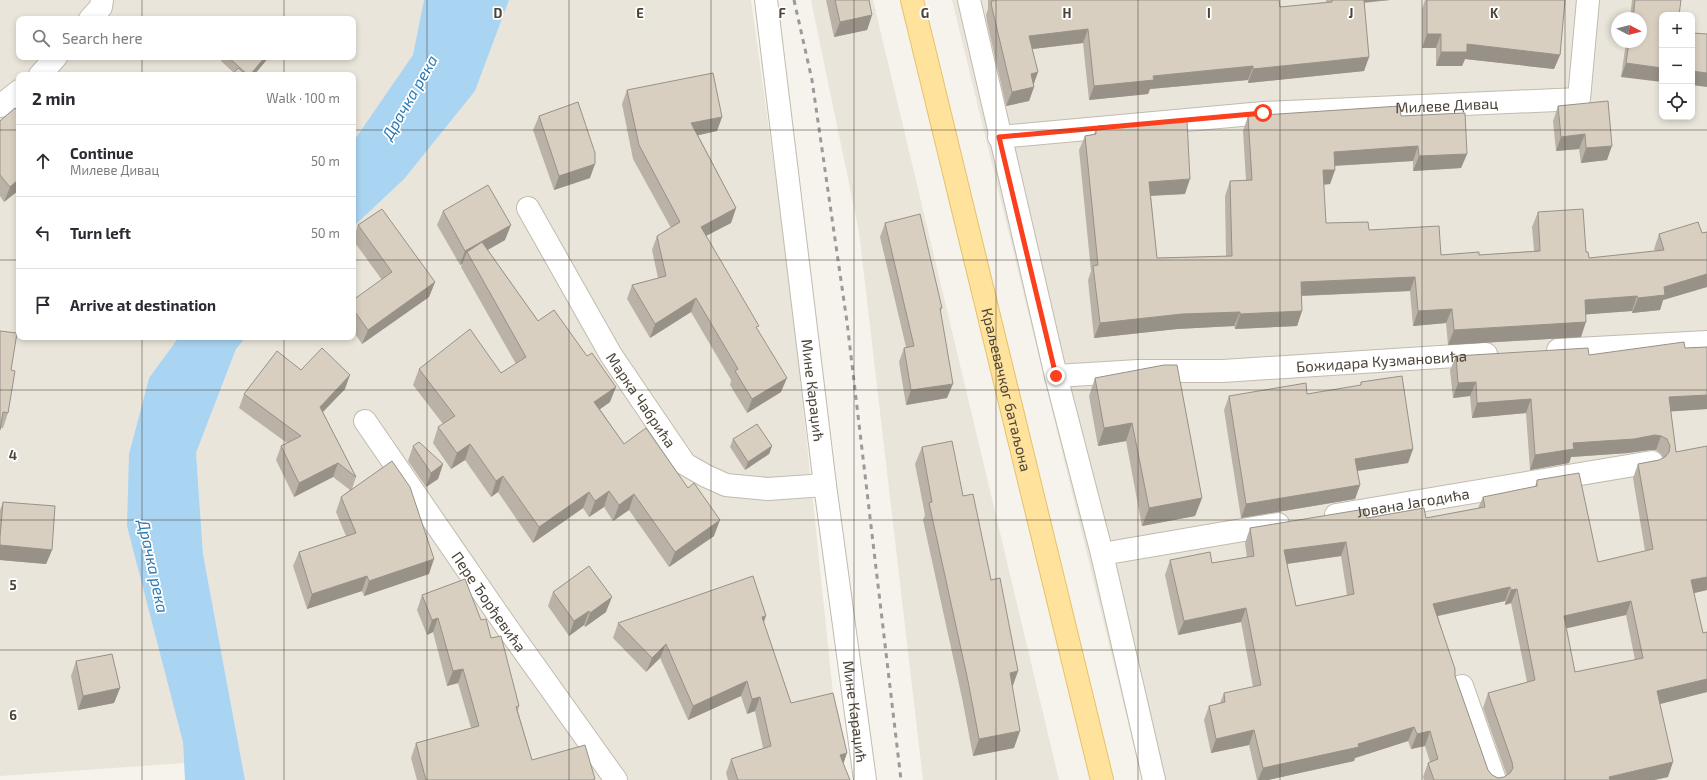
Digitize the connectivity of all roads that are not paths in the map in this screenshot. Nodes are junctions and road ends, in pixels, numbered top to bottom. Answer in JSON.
{"nodes":[{"id":1,"x":102,"y":0,"type":"edge"},
{"id":2,"x":766,"y":0,"type":"edge"},
{"id":3,"x":912,"y":0,"type":"edge"},
{"id":4,"x":969,"y":0,"type":"edge"},
{"id":5,"x":1588,"y":0,"type":"edge"},
{"id":6,"x":93,"y":16,"type":"edge"},
{"id":7,"x":53,"y":60,"type":"edge"},
{"id":8,"x":43,"y":72,"type":"edge"},
{"id":9,"x":16,"y":93,"type":"edge"},
{"id":10,"x":0,"y":106,"type":"edge"},
{"id":11,"x":999,"y":137,"type":"junction"},
{"id":12,"x":528,"y":208,"type":"dead end"},
{"id":13,"x":1707,"y":342,"type":"edge"},
{"id":14,"x":1537,"y":351,"type":"edge"},
{"id":15,"x":1505,"y":353,"type":"edge"},
{"id":16,"x":1056,"y":376,"type":"junction"},
{"id":17,"x":365,"y":421,"type":"dead end"},
{"id":18,"x":1652,"y":462,"type":"edge"},
{"id":19,"x":825,"y":485,"type":"junction"},
{"id":20,"x":1320,"y":517,"type":"edge"},
{"id":21,"x":1297,"y":521,"type":"edge"},
{"id":22,"x":1102,"y":554,"type":"junction"},
{"id":23,"x":1462,"y":686,"type":"dead end"},
{"id":24,"x":616,"y":780,"type":"edge"},
{"id":25,"x":865,"y":780,"type":"edge"},
{"id":26,"x":1102,"y":780,"type":"edge"},
{"id":27,"x":1154,"y":780,"type":"edge"},
{"id":28,"x":1495,"y":780,"type":"edge"}],
"edges":[{"from":1,"to":6,"type":"street"},
{"from":2,"to":19,"type":"street","name":"Мине Караџић"},
{"from":3,"to":26,"type":"main road","name":"Краљевачког батаљона"},
{"from":4,"to":11,"type":"street"},
{"from":5,"to":11,"type":"street","name":"Милеве Дивац"},
{"from":7,"to":8,"type":"street"},
{"from":9,"to":10,"type":"street"},
{"from":11,"to":16,"type":"street"},
{"from":12,"to":19,"type":"street","name":"Марка Чабрића"},
{"from":13,"to":14,"type":"street"},
{"from":15,"to":16,"type":"street","name":"Божидара Кузмановића"},
{"from":16,"to":22,"type":"street"},
{"from":17,"to":24,"type":"street","name":"Пере Ђорђевића"},
{"from":18,"to":20,"type":"street","name":"Јована Јагодића"},
{"from":19,"to":25,"type":"street","name":"Мине Караџић"},
{"from":21,"to":22,"type":"street"},
{"from":22,"to":27,"type":"street"},
{"from":23,"to":28,"type":"street"}]}
